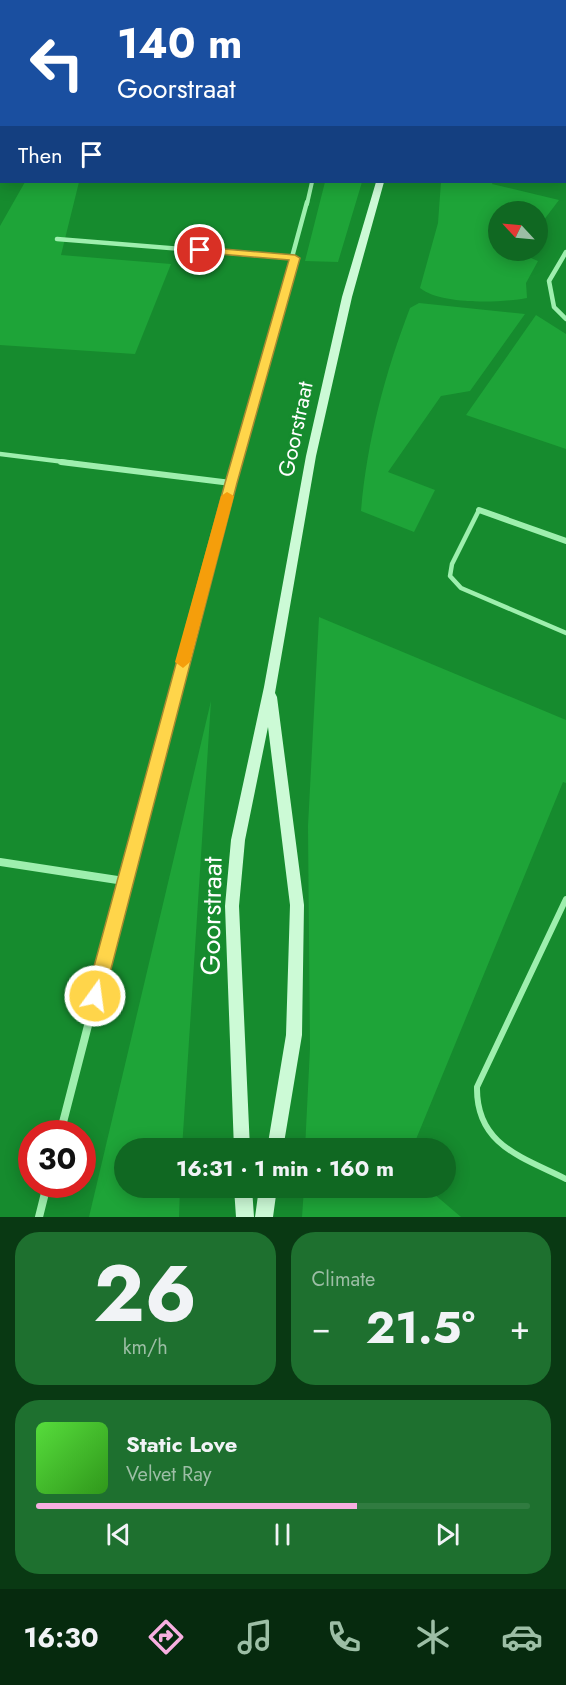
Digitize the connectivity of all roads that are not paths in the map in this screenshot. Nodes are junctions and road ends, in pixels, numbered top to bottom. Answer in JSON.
{"nodes":[{"id":1,"x":312,"y":183,"type":"edge"},
{"id":2,"x":380,"y":183,"type":"edge"},
{"id":3,"x":57,"y":239,"type":"dead end"},
{"id":4,"x":566,"y":252,"type":"edge"},
{"id":5,"x":295,"y":258,"type":"junction"},
{"id":6,"x":566,"y":319,"type":"edge"},
{"id":7,"x":0,"y":454,"type":"edge"},
{"id":8,"x":231,"y":483,"type":"junction"},
{"id":9,"x":479,"y":510,"type":"joint"},
{"id":10,"x":566,"y":541,"type":"edge"},
{"id":11,"x":566,"y":633,"type":"edge"},
{"id":12,"x":270,"y":687,"type":"junction"},
{"id":13,"x":0,"y":862,"type":"edge"},
{"id":14,"x":124,"y":881,"type":"junction"},
{"id":15,"x":566,"y":899,"type":"edge"},
{"id":16,"x":64,"y":1120,"type":"edge"},
{"id":17,"x":242,"y":1138,"type":"edge"},
{"id":18,"x":277,"y":1138,"type":"edge"},
{"id":19,"x":566,"y":1179,"type":"edge"},
{"id":20,"x":44,"y":1198,"type":"edge"},
{"id":21,"x":244,"y":1198,"type":"edge"},
{"id":22,"x":267,"y":1198,"type":"edge"},
{"id":23,"x":39,"y":1217,"type":"edge"},
{"id":24,"x":245,"y":1217,"type":"edge"},
{"id":25,"x":264,"y":1217,"type":"edge"}],
"edges":[{"from":1,"to":5,"type":"street","name":"Goorstraat"},
{"from":2,"to":12,"type":"street","name":"Goorstraat"},
{"from":3,"to":5,"type":"street"},
{"from":4,"to":6,"type":"street"},
{"from":5,"to":8,"type":"street","name":"Goorstraat"},
{"from":7,"to":8,"type":"street"},
{"from":8,"to":14,"type":"street","name":"Goorstraat"},
{"from":9,"to":10,"type":"street"},
{"from":9,"to":11,"type":"lane"},
{"from":12,"to":17,"type":"street","name":"Goorstraat"},
{"from":12,"to":18,"type":"street","name":"Goorstraat"},
{"from":13,"to":14,"type":"street"},
{"from":14,"to":16,"type":"street","name":"Goorstraat"},
{"from":15,"to":19,"type":"lane"},
{"from":20,"to":23,"type":"street"},
{"from":21,"to":24,"type":"street"},
{"from":22,"to":25,"type":"street"}]}
